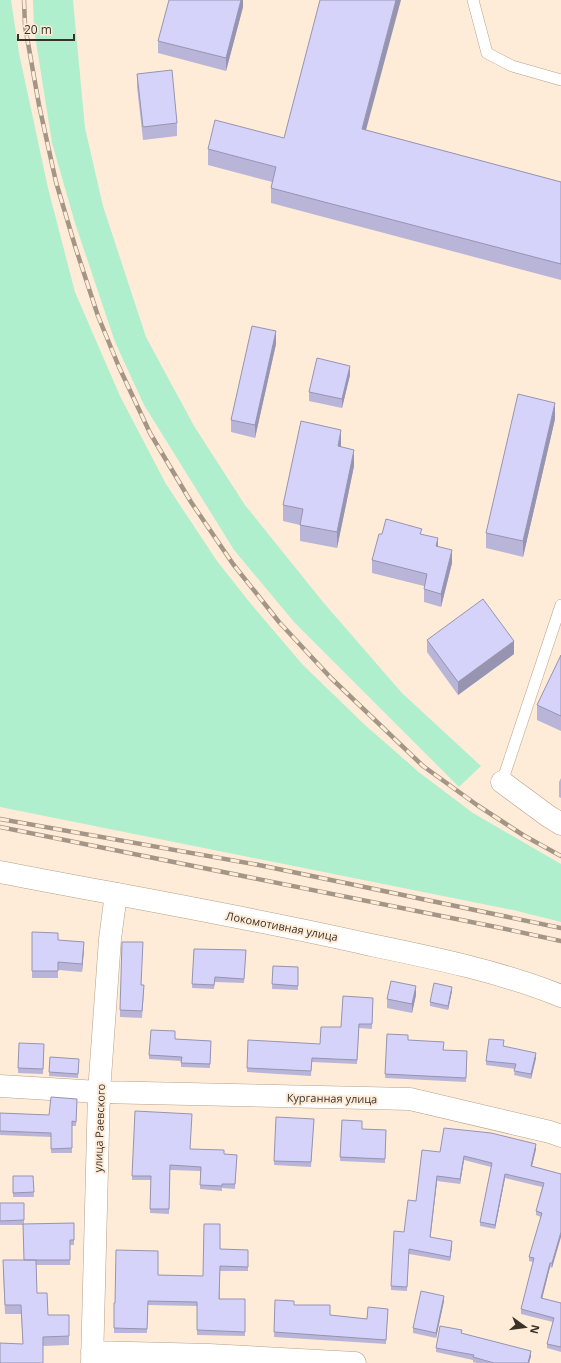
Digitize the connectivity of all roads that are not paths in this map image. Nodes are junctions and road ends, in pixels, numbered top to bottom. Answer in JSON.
{"nodes":[{"id":1,"x":473,"y":0,"type":"edge"},
{"id":2,"x":561,"y":80,"type":"edge"},
{"id":3,"x":561,"y":605,"type":"edge"},
{"id":4,"x":502,"y":782,"type":"joint"},
{"id":5,"x":561,"y":824,"type":"edge"},
{"id":6,"x":0,"y":872,"type":"edge"},
{"id":7,"x":116,"y":894,"type":"junction"},
{"id":8,"x":561,"y":996,"type":"edge"},
{"id":9,"x":0,"y":1086,"type":"edge"},
{"id":10,"x":99,"y":1092,"type":"junction"},
{"id":11,"x":561,"y":1136,"type":"edge"},
{"id":12,"x":92,"y":1357,"type":"edge"},
{"id":13,"x":355,"y":1363,"type":"edge"}],
"edges":[{"from":1,"to":2,"type":"lane"},
{"from":3,"to":4,"type":"lane"},
{"from":4,"to":5,"type":"street"},
{"from":6,"to":7,"type":"street","name":"Локомотивная улица"},
{"from":7,"to":8,"type":"street","name":"Локомотивная улица"},
{"from":7,"to":10,"type":"street","name":"улица Раевского"},
{"from":9,"to":10,"type":"street","name":"Курганная улица"},
{"from":10,"to":11,"type":"street","name":"Курганная улица"},
{"from":10,"to":12,"type":"street","name":"улица Раевского"},
{"from":12,"to":13,"type":"street"}]}
